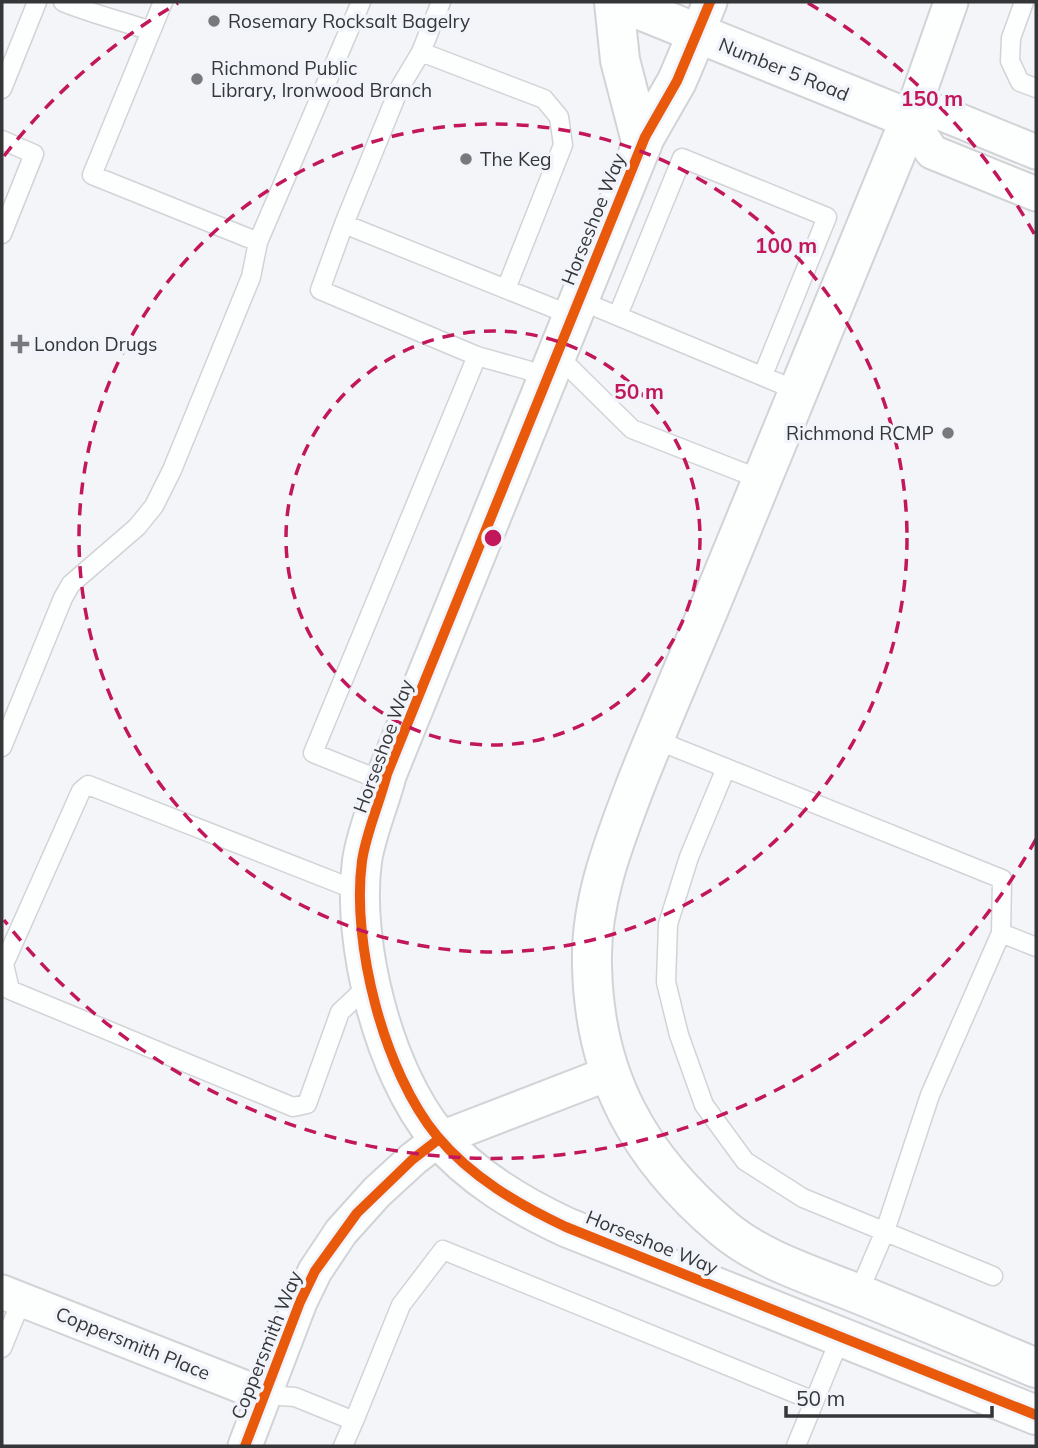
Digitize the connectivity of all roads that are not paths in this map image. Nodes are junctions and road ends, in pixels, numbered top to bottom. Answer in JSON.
{"nodes":[{"id":1,"x":64,"y":2,"type":"edge"},
{"id":2,"x":163,"y":2,"type":"edge"},
{"id":3,"x":441,"y":2,"type":"edge"},
{"id":4,"x":614,"y":2,"type":"edge"},
{"id":5,"x":620,"y":2,"type":"edge"},
{"id":6,"x":951,"y":2,"type":"edge"},
{"id":7,"x":1024,"y":2,"type":"edge"},
{"id":8,"x":31,"y":4,"type":"edge"},
{"id":9,"x":354,"y":4,"type":"edge"},
{"id":10,"x":704,"y":18,"type":"edge"},
{"id":11,"x":151,"y":31,"type":"junction"},
{"id":12,"x":421,"y":52,"type":"junction"},
{"id":13,"x":1036,"y":88,"type":"edge"},
{"id":14,"x":2,"y":89,"type":"edge"},
{"id":15,"x":910,"y":119,"type":"junction"},
{"id":16,"x":2,"y":141,"type":"edge"},
{"id":17,"x":642,"y":145,"type":"junction"},
{"id":18,"x":1036,"y":152,"type":"edge"},
{"id":19,"x":1036,"y":194,"type":"edge"},
{"id":20,"x":344,"y":224,"type":"junction"},
{"id":21,"x":2,"y":234,"type":"edge"},
{"id":22,"x":258,"y":242,"type":"junction"},
{"id":23,"x":506,"y":289,"type":"junction"},
{"id":24,"x":576,"y":308,"type":"junction"},
{"id":25,"x":618,"y":315,"type":"junction"},
{"id":26,"x":477,"y":356,"type":"junction"},
{"id":27,"x":552,"y":367,"type":"junction"},
{"id":28,"x":763,"y":375,"type":"junction"},
{"id":29,"x":798,"y":391,"type":"junction"},
{"id":30,"x":762,"y":480,"type":"junction"},
{"id":31,"x":654,"y":739,"type":"junction"},
{"id":32,"x":2,"y":747,"type":"edge"},
{"id":33,"x":726,"y":768,"type":"junction"},
{"id":34,"x":385,"y":782,"type":"junction"},
{"id":35,"x":361,"y":892,"type":"junction"},
{"id":36,"x":1001,"y":933,"type":"junction"},
{"id":37,"x":1036,"y":947,"type":"edge"},
{"id":38,"x":370,"y":984,"type":"junction"},
{"id":39,"x":610,"y":1073,"type":"junction"},
{"id":40,"x":439,"y":1139,"type":"junction"},
{"id":41,"x":885,"y":1231,"type":"junction"},
{"id":42,"x":993,"y":1276,"type":"dead end"},
{"id":43,"x":858,"y":1294,"type":"junction"},
{"id":44,"x":12,"y":1296,"type":"edge"},
{"id":45,"x":841,"y":1336,"type":"junction"},
{"id":46,"x":2,"y":1348,"type":"edge"},
{"id":47,"x":1036,"y":1368,"type":"edge"},
{"id":48,"x":264,"y":1395,"type":"junction"},
{"id":49,"x":814,"y":1401,"type":"junction"},
{"id":50,"x":1036,"y":1415,"type":"edge"},
{"id":51,"x":354,"y":1421,"type":"junction"},
{"id":52,"x":245,"y":1446,"type":"edge"},
{"id":53,"x":344,"y":1446,"type":"edge"},
{"id":54,"x":796,"y":1446,"type":"edge"}],
"edges":[{"from":1,"to":11,"type":"lane"},
{"from":2,"to":11,"type":"lane"},
{"from":3,"to":12,"type":"lane"},
{"from":4,"to":17,"type":"street"},
{"from":5,"to":10,"type":"street","name":"Number 5 Road"},
{"from":6,"to":15,"type":"street"},
{"from":7,"to":13,"type":"lane"},
{"from":8,"to":14,"type":"lane"},
{"from":9,"to":22,"type":"lane"},
{"from":10,"to":15,"type":"street","name":"Number 5 Road"},
{"from":10,"to":17,"type":"street","name":"Horseshoe Way"},
{"from":11,"to":22,"type":"lane"},
{"from":12,"to":20,"type":"lane"},
{"from":12,"to":23,"type":"lane"},
{"from":15,"to":18,"type":"street","name":"Number 5 Road"},
{"from":15,"to":19,"type":"street"},
{"from":15,"to":29,"type":"street","name":"Horseshoe Way"},
{"from":16,"to":21,"type":"lane"},
{"from":17,"to":24,"type":"street","name":"Horseshoe Way"},
{"from":20,"to":23,"type":"lane"},
{"from":20,"to":26,"type":"lane"},
{"from":22,"to":32,"type":"lane"},
{"from":23,"to":24,"type":"lane"},
{"from":24,"to":25,"type":"lane"},
{"from":24,"to":27,"type":"street","name":"Horseshoe Way"},
{"from":25,"to":28,"type":"lane"},
{"from":25,"to":28,"type":"lane"},
{"from":26,"to":27,"type":"lane"},
{"from":26,"to":34,"type":"lane"},
{"from":27,"to":30,"type":"lane"},
{"from":27,"to":34,"type":"street","name":"Horseshoe Way"},
{"from":28,"to":29,"type":"lane"},
{"from":29,"to":30,"type":"street","name":"Horseshoe Way"},
{"from":30,"to":31,"type":"street","name":"Horseshoe Way"},
{"from":31,"to":33,"type":"lane"},
{"from":31,"to":39,"type":"street","name":"Horseshoe Way"},
{"from":33,"to":36,"type":"lane"},
{"from":33,"to":41,"type":"lane"},
{"from":34,"to":35,"type":"street","name":"Horseshoe Way"},
{"from":35,"to":38,"type":"street","name":"Horseshoe Way"},
{"from":35,"to":38,"type":"lane"},
{"from":36,"to":37,"type":"lane"},
{"from":36,"to":41,"type":"lane"},
{"from":38,"to":40,"type":"street","name":"Horseshoe Way"},
{"from":39,"to":40,"type":"street","name":"Coppersmith Way"},
{"from":39,"to":43,"type":"street","name":"Horseshoe Way"},
{"from":40,"to":45,"type":"street","name":"Horseshoe Way"},
{"from":40,"to":48,"type":"street","name":"Coppersmith Way"},
{"from":41,"to":42,"type":"lane"},
{"from":41,"to":43,"type":"lane"},
{"from":43,"to":45,"type":"street"},
{"from":43,"to":47,"type":"street","name":"Horseshoe Way"},
{"from":44,"to":46,"type":"lane"},
{"from":44,"to":48,"type":"street","name":"Coppersmith Place"},
{"from":45,"to":49,"type":"lane"},
{"from":45,"to":50,"type":"street","name":"Horseshoe Way"},
{"from":48,"to":51,"type":"lane"},
{"from":48,"to":52,"type":"street","name":"Coppersmith Way"},
{"from":49,"to":51,"type":"lane"},
{"from":49,"to":54,"type":"lane"},
{"from":51,"to":53,"type":"lane"}]}
